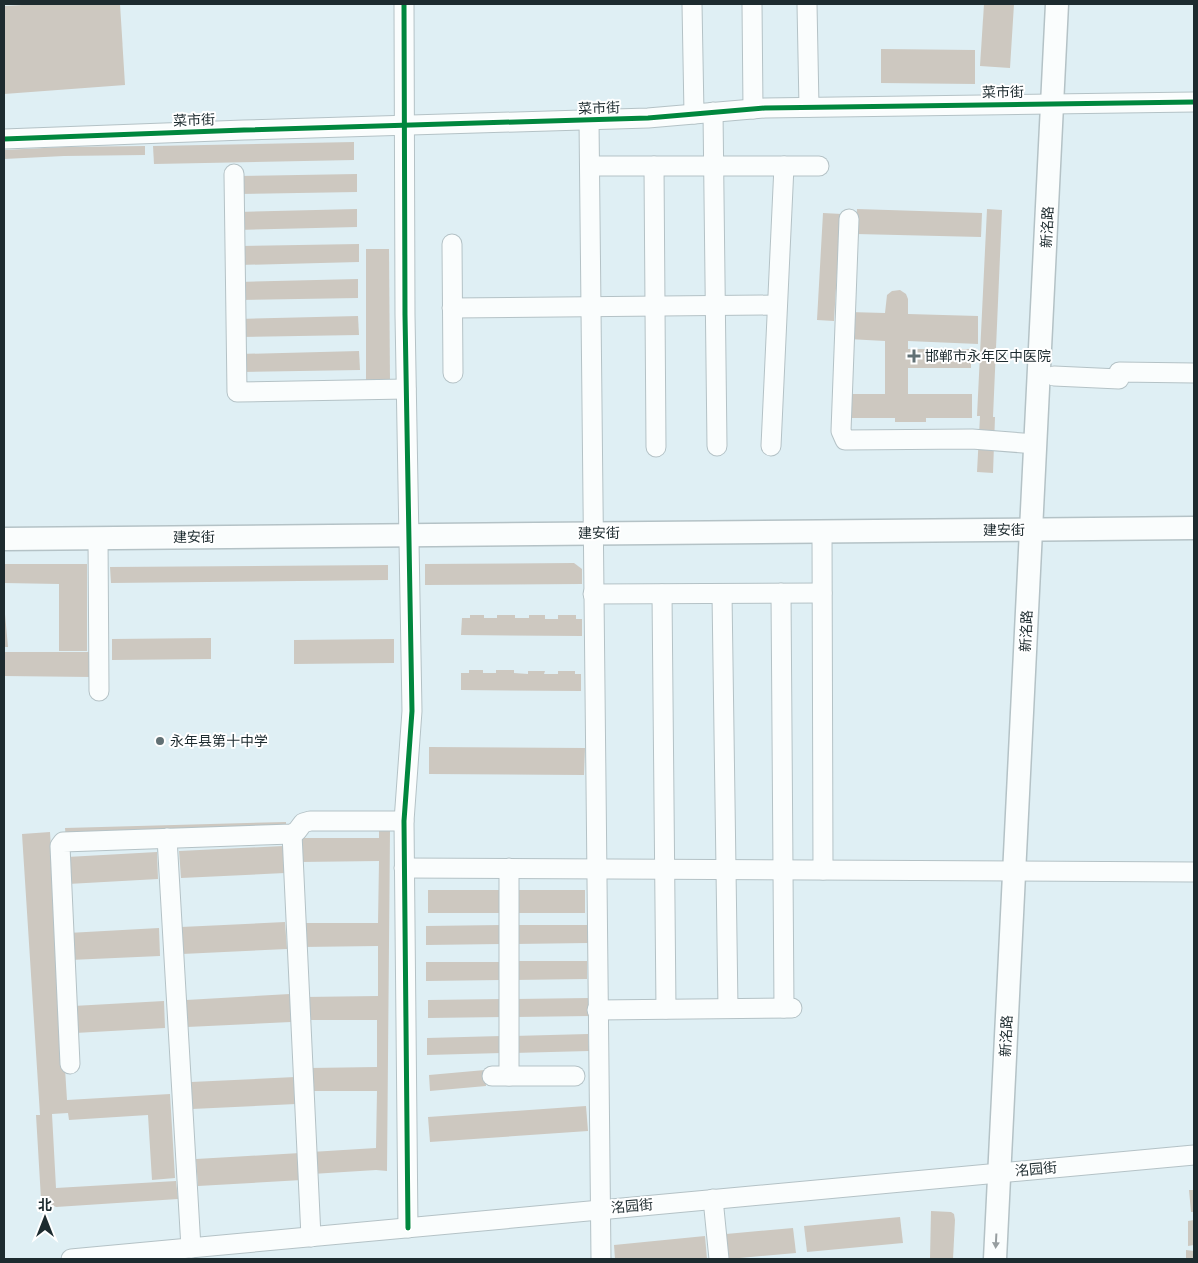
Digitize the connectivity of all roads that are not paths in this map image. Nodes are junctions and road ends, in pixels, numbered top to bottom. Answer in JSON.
{"nodes":[{"id":1,"x":404,"y":4,"type":"edge"},
{"id":2,"x":692,"y":4,"type":"edge"},
{"id":3,"x":752,"y":4,"type":"edge"},
{"id":4,"x":807,"y":4,"type":"edge"},
{"id":5,"x":1057,"y":4,"type":"edge"},
{"id":6,"x":1072,"y":4,"type":"edge"},
{"id":7,"x":1194,"y":102,"type":"edge"},
{"id":8,"x":1060,"y":103,"type":"junction"},
{"id":9,"x":809,"y":107,"type":"junction"},
{"id":10,"x":753,"y":109,"type":"junction"},
{"id":11,"x":713,"y":112,"type":"junction"},
{"id":12,"x":694,"y":114,"type":"junction"},
{"id":13,"x":589,"y":120,"type":"junction"},
{"id":14,"x":406,"y":126,"type":"junction"},
{"id":15,"x":4,"y":139,"type":"edge"},
{"id":16,"x":590,"y":166,"type":"junction"},
{"id":17,"x":654,"y":166,"type":"junction"},
{"id":18,"x":714,"y":166,"type":"junction"},
{"id":19,"x":784,"y":166,"type":"junction"},
{"id":20,"x":819,"y":166,"type":"dead end"},
{"id":21,"x":234,"y":174,"type":"dead end"},
{"id":22,"x":849,"y":220,"type":"dead end"},
{"id":23,"x":452,"y":244,"type":"dead end"},
{"id":24,"x":777,"y":305,"type":"junction"},
{"id":25,"x":655,"y":306,"type":"junction"},
{"id":26,"x":715,"y":306,"type":"junction"},
{"id":27,"x":590,"y":307,"type":"junction"},
{"id":28,"x":452,"y":308,"type":"junction"},
{"id":29,"x":453,"y":372,"type":"dead end"},
{"id":30,"x":1194,"y":373,"type":"edge"},
{"id":31,"x":1054,"y":376,"type":"junction"},
{"id":32,"x":406,"y":389,"type":"junction"},
{"id":33,"x":1036,"y":444,"type":"junction"},
{"id":34,"x":717,"y":446,"type":"dead end"},
{"id":35,"x":771,"y":446,"type":"dead end"},
{"id":36,"x":656,"y":447,"type":"dead end"},
{"id":37,"x":1194,"y":528,"type":"edge"},
{"id":38,"x":1039,"y":529,"type":"junction"},
{"id":39,"x":822,"y":531,"type":"junction"},
{"id":40,"x":592,"y":533,"type":"junction"},
{"id":41,"x":409,"y":535,"type":"junction"},
{"id":42,"x":98,"y":538,"type":"junction"},
{"id":43,"x":4,"y":539,"type":"edge"},
{"id":44,"x":781,"y":593,"type":"junction"},
{"id":45,"x":822,"y":593,"type":"junction"},
{"id":46,"x":593,"y":594,"type":"junction"},
{"id":47,"x":662,"y":594,"type":"junction"},
{"id":48,"x":722,"y":594,"type":"junction"},
{"id":49,"x":99,"y":691,"type":"dead end"},
{"id":50,"x":404,"y":821,"type":"junction"},
{"id":51,"x":292,"y":834,"type":"junction"},
{"id":52,"x":167,"y":838,"type":"junction"},
{"id":53,"x":404,"y":868,"type":"junction"},
{"id":54,"x":509,"y":868,"type":"junction"},
{"id":55,"x":596,"y":869,"type":"junction"},
{"id":56,"x":664,"y":869,"type":"junction"},
{"id":57,"x":725,"y":870,"type":"junction"},
{"id":58,"x":784,"y":870,"type":"junction"},
{"id":59,"x":823,"y":870,"type":"junction"},
{"id":60,"x":1022,"y":871,"type":"junction"},
{"id":61,"x":1194,"y":872,"type":"edge"},
{"id":62,"x":728,"y":1008,"type":"junction"},
{"id":63,"x":666,"y":1009,"type":"junction"},
{"id":64,"x":597,"y":1010,"type":"junction"},
{"id":65,"x":70,"y":1064,"type":"dead end"},
{"id":66,"x":575,"y":1076,"type":"dead end"},
{"id":67,"x":1194,"y":1155,"type":"edge"},
{"id":68,"x":1007,"y":1172,"type":"junction"},
{"id":69,"x":713,"y":1199,"type":"junction"},
{"id":70,"x":600,"y":1209,"type":"junction"},
{"id":71,"x":408,"y":1228,"type":"junction"},
{"id":72,"x":310,"y":1237,"type":"junction"},
{"id":73,"x":191,"y":1248,"type":"junction"},
{"id":74,"x":70,"y":1259,"type":"edge"},
{"id":75,"x":601,"y":1259,"type":"edge"},
{"id":76,"x":719,"y":1259,"type":"edge"},
{"id":77,"x":995,"y":1259,"type":"edge"},
{"id":78,"x":1011,"y":1259,"type":"edge"}],
"edges":[{"from":1,"to":14,"type":"street"},
{"from":2,"to":12,"type":"street"},
{"from":3,"to":10,"type":"street"},
{"from":4,"to":9,"type":"street"},
{"from":5,"to":8,"type":"main road","name":"新洺路"},
{"from":6,"to":8,"type":"main road","name":"新洺路"},
{"from":7,"to":8,"type":"street","name":"菜市街"},
{"from":8,"to":9,"type":"street","name":"菜市街"},
{"from":8,"to":31,"type":"main road","name":"新洺路"},
{"from":8,"to":33,"type":"main road","name":"新洺路"},
{"from":9,"to":10,"type":"street","name":"菜市街"},
{"from":10,"to":11,"type":"street","name":"菜市街"},
{"from":11,"to":12,"type":"street","name":"菜市街"},
{"from":11,"to":18,"type":"street"},
{"from":12,"to":13,"type":"street","name":"菜市街"},
{"from":13,"to":14,"type":"street","name":"菜市街"},
{"from":13,"to":16,"type":"street"},
{"from":14,"to":15,"type":"street","name":"菜市街"},
{"from":14,"to":32,"type":"street"},
{"from":16,"to":17,"type":"street"},
{"from":16,"to":27,"type":"street"},
{"from":17,"to":18,"type":"street"},
{"from":17,"to":25,"type":"street"},
{"from":18,"to":19,"type":"street"},
{"from":18,"to":26,"type":"street"},
{"from":19,"to":20,"type":"street"},
{"from":19,"to":24,"type":"street"},
{"from":21,"to":32,"type":"street"},
{"from":22,"to":33,"type":"street"},
{"from":23,"to":28,"type":"street"},
{"from":24,"to":26,"type":"street"},
{"from":24,"to":35,"type":"street"},
{"from":25,"to":26,"type":"street"},
{"from":25,"to":27,"type":"street"},
{"from":25,"to":36,"type":"street"},
{"from":26,"to":34,"type":"street"},
{"from":27,"to":28,"type":"street"},
{"from":27,"to":40,"type":"street"},
{"from":28,"to":29,"type":"street"},
{"from":30,"to":31,"type":"street"},
{"from":31,"to":38,"type":"main road","name":"新洺路"},
{"from":32,"to":41,"type":"street"},
{"from":33,"to":38,"type":"main road","name":"新洺路"},
{"from":37,"to":38,"type":"main road","name":"建安街"},
{"from":38,"to":39,"type":"main road","name":"建安街"},
{"from":38,"to":60,"type":"main road","name":"新洺路"},
{"from":39,"to":40,"type":"main road","name":"建安街"},
{"from":39,"to":45,"type":"street"},
{"from":40,"to":41,"type":"main road","name":"建安街"},
{"from":40,"to":46,"type":"street"},
{"from":41,"to":42,"type":"main road","name":"建安街"},
{"from":41,"to":50,"type":"street"},
{"from":42,"to":43,"type":"main road","name":"建安街"},
{"from":42,"to":49,"type":"street"},
{"from":44,"to":45,"type":"street"},
{"from":44,"to":48,"type":"street"},
{"from":44,"to":58,"type":"street"},
{"from":45,"to":59,"type":"street"},
{"from":46,"to":47,"type":"street"},
{"from":46,"to":55,"type":"street"},
{"from":47,"to":48,"type":"street"},
{"from":47,"to":56,"type":"street"},
{"from":48,"to":57,"type":"street"},
{"from":50,"to":51,"type":"street"},
{"from":50,"to":53,"type":"street"},
{"from":51,"to":52,"type":"street"},
{"from":51,"to":72,"type":"street"},
{"from":52,"to":65,"type":"street"},
{"from":52,"to":73,"type":"street"},
{"from":53,"to":54,"type":"street"},
{"from":53,"to":71,"type":"street"},
{"from":54,"to":55,"type":"street"},
{"from":54,"to":66,"type":"street"},
{"from":55,"to":56,"type":"street"},
{"from":55,"to":64,"type":"street"},
{"from":56,"to":57,"type":"street"},
{"from":56,"to":63,"type":"street"},
{"from":57,"to":58,"type":"street"},
{"from":57,"to":62,"type":"street"},
{"from":58,"to":59,"type":"street"},
{"from":58,"to":62,"type":"street"},
{"from":59,"to":60,"type":"street"},
{"from":60,"to":61,"type":"street"},
{"from":60,"to":68,"type":"main road","name":"新洺路"},
{"from":62,"to":63,"type":"street"},
{"from":63,"to":64,"type":"street"},
{"from":64,"to":70,"type":"street"},
{"from":67,"to":68,"type":"street","name":"洺园街"},
{"from":68,"to":69,"type":"street","name":"洺园街"},
{"from":68,"to":77,"type":"main road","name":"新洺路","one_way":true},
{"from":68,"to":78,"type":"main road","name":"新洺路"},
{"from":69,"to":70,"type":"street","name":"洺园街"},
{"from":69,"to":76,"type":"street"},
{"from":70,"to":71,"type":"street","name":"洺园街"},
{"from":70,"to":75,"type":"street"},
{"from":71,"to":72,"type":"street","name":"洺园街"},
{"from":72,"to":73,"type":"street","name":"洺园街"},
{"from":73,"to":74,"type":"street","name":"洺园街"}]}
